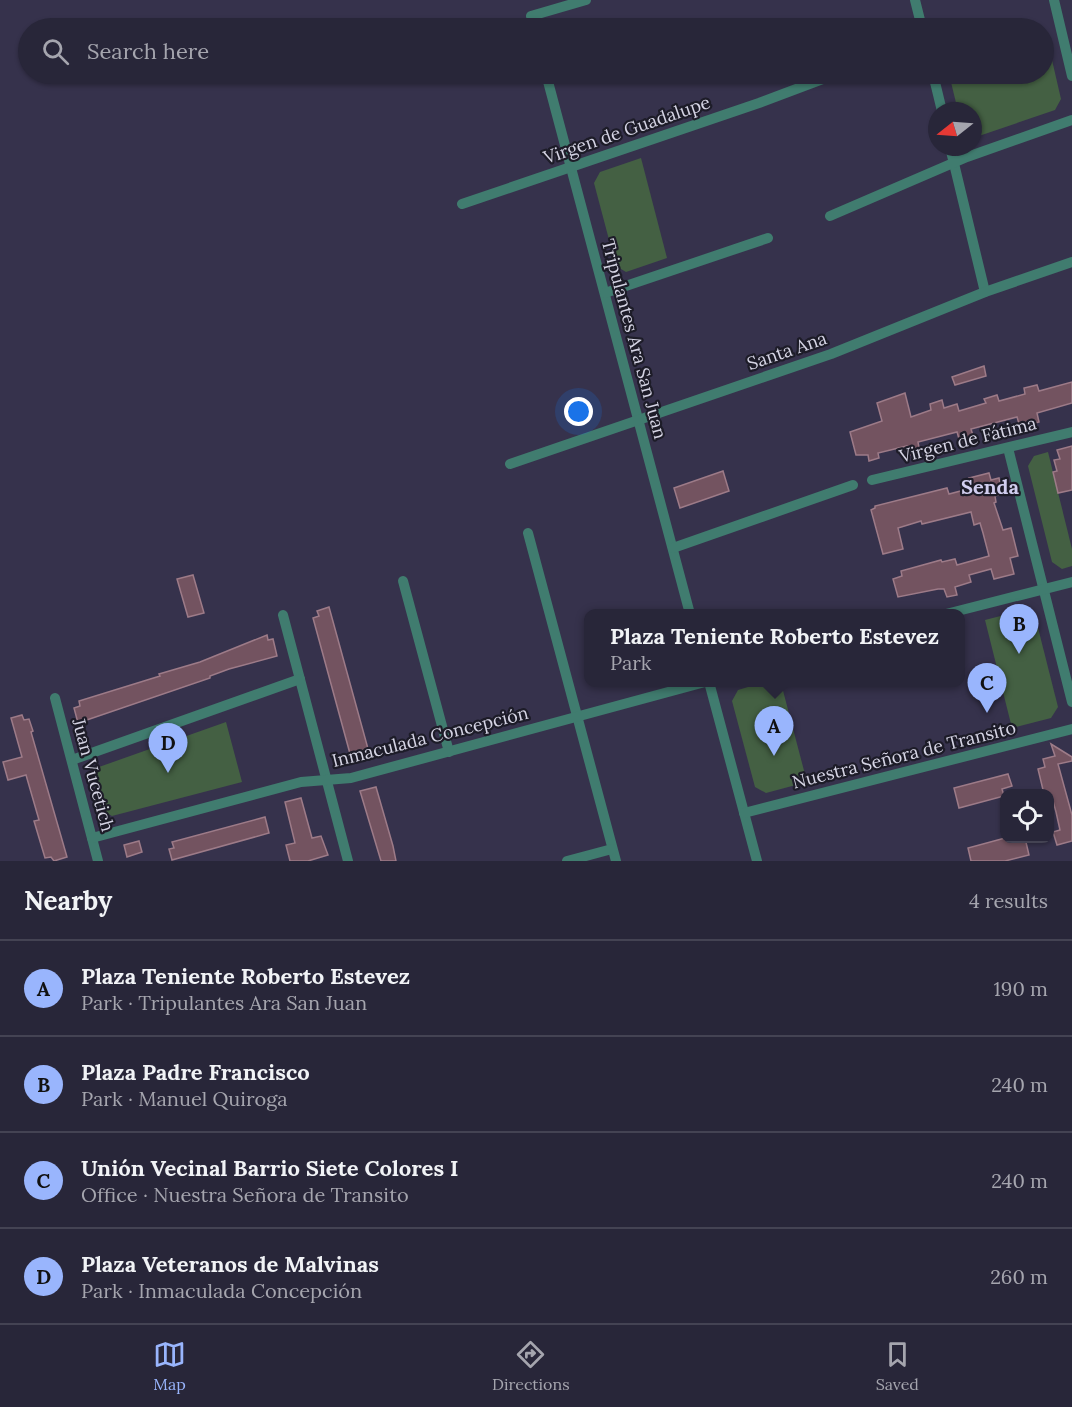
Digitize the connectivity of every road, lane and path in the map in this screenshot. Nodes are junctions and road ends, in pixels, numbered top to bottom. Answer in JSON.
{"nodes":[{"id":1,"x":586,"y":0,"type":"edge"},
{"id":2,"x":915,"y":0,"type":"edge"},
{"id":3,"x":1054,"y":0,"type":"edge"},
{"id":4,"x":532,"y":18,"type":"edge"},
{"id":5,"x":920,"y":18,"type":"edge"},
{"id":6,"x":1072,"y":76,"type":"edge"},
{"id":7,"x":549,"y":84,"type":"edge"},
{"id":8,"x":808,"y":84,"type":"edge"},
{"id":9,"x":935,"y":84,"type":"edge"},
{"id":10,"x":940,"y":102,"type":"edge"},
{"id":11,"x":1072,"y":120,"type":"edge"},
{"id":12,"x":952,"y":156,"type":"edge"},
{"id":13,"x":954,"y":164,"type":"junction"},
{"id":14,"x":571,"y":167,"type":"junction"},
{"id":15,"x":462,"y":204,"type":"dead end"},
{"id":16,"x":830,"y":216,"type":"dead end"},
{"id":17,"x":768,"y":238,"type":"dead end"},
{"id":18,"x":1072,"y":262,"type":"edge"},
{"id":19,"x":985,"y":292,"type":"junction"},
{"id":20,"x":605,"y":293,"type":"junction"},
{"id":21,"x":639,"y":420,"type":"junction"},
{"id":22,"x":1072,"y":432,"type":"edge"},
{"id":23,"x":1008,"y":448,"type":"junction"},
{"id":24,"x":510,"y":465,"type":"dead end"},
{"id":25,"x":872,"y":480,"type":"dead end"},
{"id":26,"x":853,"y":485,"type":"dead end"},
{"id":27,"x":528,"y":532,"type":"dead end"},
{"id":28,"x":673,"y":548,"type":"junction"},
{"id":29,"x":404,"y":581,"type":"dead end"},
{"id":30,"x":1072,"y":582,"type":"edge"},
{"id":31,"x":1044,"y":589,"type":"junction"},
{"id":32,"x":689,"y":609,"type":"edge"},
{"id":33,"x":965,"y":609,"type":"edge"},
{"id":34,"x":283,"y":615,"type":"dead end"},
{"id":35,"x":300,"y":679,"type":"junction"},
{"id":36,"x":689,"y":687,"type":"edge"},
{"id":37,"x":708,"y":687,"type":"edge"},
{"id":38,"x":56,"y":698,"type":"dead end"},
{"id":39,"x":1072,"y":702,"type":"edge"},
{"id":40,"x":578,"y":717,"type":"junction"},
{"id":41,"x":1072,"y":729,"type":"edge"},
{"id":42,"x":449,"y":752,"type":"junction"},
{"id":43,"x":72,"y":760,"type":"junction"},
{"id":44,"x":326,"y":780,"type":"junction"},
{"id":45,"x":744,"y":813,"type":"junction"},
{"id":46,"x":92,"y":838,"type":"junction"},
{"id":47,"x":612,"y":849,"type":"junction"},
{"id":48,"x":98,"y":861,"type":"edge"},
{"id":49,"x":348,"y":861,"type":"edge"},
{"id":50,"x":567,"y":861,"type":"edge"},
{"id":51,"x":616,"y":861,"type":"edge"},
{"id":52,"x":756,"y":861,"type":"edge"}],
"edges":[{"from":1,"to":4,"type":"street"},
{"from":2,"to":5,"type":"street"},
{"from":3,"to":6,"type":"street"},
{"from":7,"to":14,"type":"street","name":"Tripulantes Ara San Juan"},
{"from":8,"to":14,"type":"street","name":"Virgen de Guadalupe"},
{"from":9,"to":10,"type":"street"},
{"from":11,"to":13,"type":"street"},
{"from":12,"to":13,"type":"street"},
{"from":13,"to":16,"type":"street"},
{"from":13,"to":19,"type":"street"},
{"from":14,"to":15,"type":"street","name":"Virgen de Guadalupe"},
{"from":14,"to":20,"type":"street","name":"Tripulantes Ara San Juan"},
{"from":17,"to":20,"type":"street"},
{"from":18,"to":19,"type":"street","name":"Santa Ana"},
{"from":19,"to":21,"type":"street","name":"Santa Ana"},
{"from":20,"to":21,"type":"street","name":"Tripulantes Ara San Juan"},
{"from":21,"to":24,"type":"street","name":"Santa Ana"},
{"from":21,"to":28,"type":"street","name":"Tripulantes Ara San Juan"},
{"from":22,"to":23,"type":"street","name":"Virgen de Fátima"},
{"from":23,"to":25,"type":"street","name":"Virgen de Fátima"},
{"from":23,"to":31,"type":"street"},
{"from":26,"to":28,"type":"street"},
{"from":27,"to":40,"type":"street"},
{"from":28,"to":32,"type":"street","name":"Tripulantes Ara San Juan"},
{"from":29,"to":42,"type":"street"},
{"from":30,"to":31,"type":"street"},
{"from":31,"to":33,"type":"street"},
{"from":31,"to":39,"type":"street"},
{"from":34,"to":35,"type":"street"},
{"from":35,"to":43,"type":"street"},
{"from":35,"to":44,"type":"street"},
{"from":36,"to":40,"type":"street","name":"Inmaculada Concepción"},
{"from":37,"to":45,"type":"street"},
{"from":38,"to":43,"type":"street","name":"Juan Vucetich"},
{"from":40,"to":42,"type":"street","name":"Inmaculada Concepción"},
{"from":40,"to":47,"type":"street"},
{"from":41,"to":45,"type":"street","name":"Nuestra Señora de Transito"},
{"from":42,"to":44,"type":"street","name":"Inmaculada Concepción"},
{"from":43,"to":46,"type":"street","name":"Juan Vucetich"},
{"from":44,"to":46,"type":"street","name":"Inmaculada Concepción"},
{"from":44,"to":49,"type":"street"},
{"from":45,"to":52,"type":"street"},
{"from":46,"to":48,"type":"street","name":"Juan Vucetich"},
{"from":47,"to":50,"type":"street"},
{"from":47,"to":51,"type":"street"}]}
